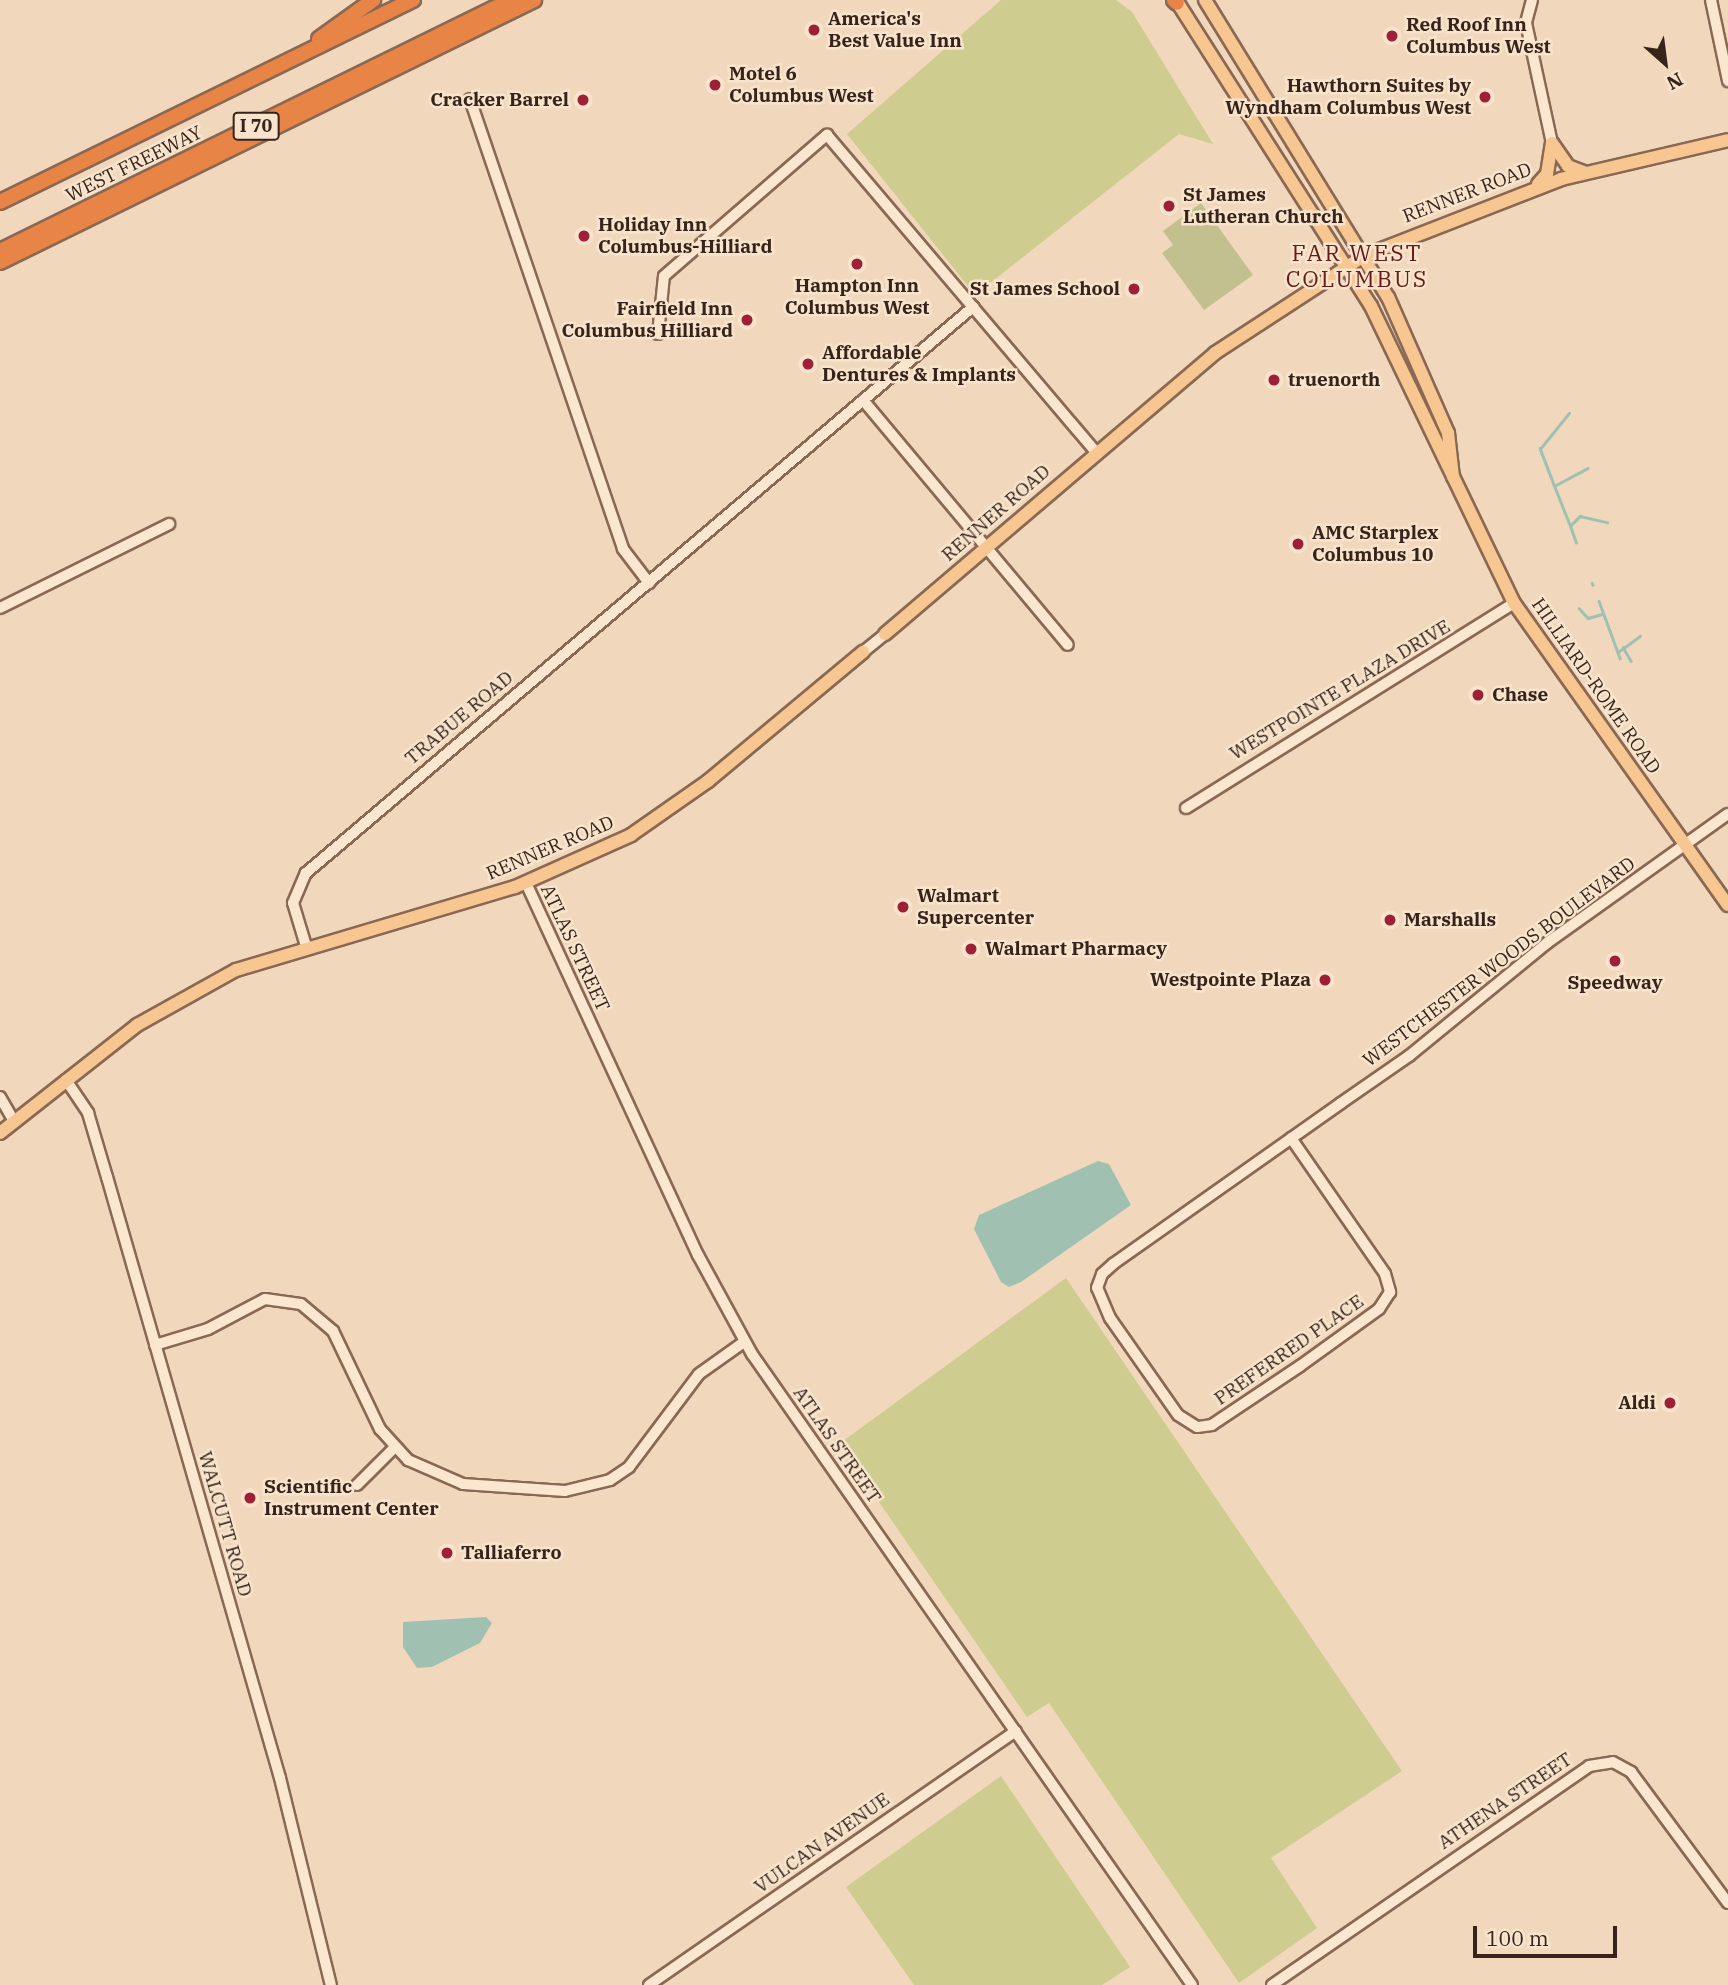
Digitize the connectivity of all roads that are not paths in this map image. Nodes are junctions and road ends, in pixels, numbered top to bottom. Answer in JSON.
{"nodes":[{"id":1,"x":373,"y":0,"type":"edge"},
{"id":2,"x":413,"y":0,"type":"edge"},
{"id":3,"x":512,"y":0,"type":"edge"},
{"id":4,"x":534,"y":0,"type":"edge"},
{"id":5,"x":1205,"y":0,"type":"edge"},
{"id":6,"x":1532,"y":0,"type":"edge"},
{"id":7,"x":1711,"y":0,"type":"edge"},
{"id":8,"x":1176,"y":1,"type":"edge"},
{"id":9,"x":295,"y":57,"type":"junction"},
{"id":10,"x":1728,"y":81,"type":"edge"},
{"id":11,"x":470,"y":99,"type":"dead end"},
{"id":12,"x":1728,"y":140,"type":"edge"},
{"id":13,"x":1552,"y":143,"type":"junction"},
{"id":14,"x":1584,"y":172,"type":"junction"},
{"id":15,"x":1535,"y":187,"type":"junction"},
{"id":16,"x":0,"y":202,"type":"edge"},
{"id":17,"x":0,"y":251,"type":"edge"},
{"id":18,"x":1364,"y":256,"type":"junction"},
{"id":19,"x":0,"y":262,"type":"edge"},
{"id":20,"x":1346,"y":267,"type":"junction"},
{"id":21,"x":973,"y":307,"type":"junction"},
{"id":22,"x":658,"y":334,"type":"dead end"},
{"id":23,"x":863,"y":400,"type":"junction"},
{"id":24,"x":1096,"y":452,"type":"junction"},
{"id":25,"x":1453,"y":477,"type":"junction"},
{"id":26,"x":169,"y":524,"type":"dead end"},
{"id":27,"x":986,"y":546,"type":"junction"},
{"id":28,"x":649,"y":583,"type":"junction"},
{"id":29,"x":1514,"y":603,"type":"junction"},
{"id":30,"x":0,"y":608,"type":"edge"},
{"id":31,"x":886,"y":634,"type":"joint"},
{"id":32,"x":1068,"y":645,"type":"dead end"},
{"id":33,"x":863,"y":652,"type":"joint"},
{"id":34,"x":1186,"y":808,"type":"dead end"},
{"id":35,"x":1728,"y":814,"type":"edge"},
{"id":36,"x":1685,"y":844,"type":"junction"},
{"id":37,"x":526,"y":883,"type":"junction"},
{"id":38,"x":1728,"y":905,"type":"edge"},
{"id":39,"x":306,"y":946,"type":"junction"},
{"id":40,"x":66,"y":1080,"type":"junction"},
{"id":41,"x":0,"y":1097,"type":"edge"},
{"id":42,"x":14,"y":1121,"type":"junction"},
{"id":43,"x":0,"y":1133,"type":"edge"},
{"id":44,"x":1291,"y":1139,"type":"junction"},
{"id":45,"x":744,"y":1342,"type":"junction"},
{"id":46,"x":155,"y":1345,"type":"junction"},
{"id":47,"x":394,"y":1448,"type":"junction"},
{"id":48,"x":357,"y":1485,"type":"dead end"},
{"id":49,"x":1016,"y":1731,"type":"junction"},
{"id":50,"x":1728,"y":1903,"type":"edge"},
{"id":51,"x":331,"y":1985,"type":"edge"},
{"id":52,"x":649,"y":1985,"type":"edge"},
{"id":53,"x":1192,"y":1985,"type":"edge"},
{"id":54,"x":1272,"y":1985,"type":"edge"}],
"edges":[{"from":1,"to":9,"type":"highway"},
{"from":2,"to":9,"type":"highway","name":"WEST FREEWAY","number":"I 70"},
{"from":3,"to":17,"type":"highway","name":"WEST FREEWAY","number":"I 70"},
{"from":4,"to":19,"type":"highway"},
{"from":5,"to":18,"type":"main road","name":"HILLIARD-ROME ROAD"},
{"from":6,"to":13,"type":"street"},
{"from":7,"to":10,"type":"street"},
{"from":8,"to":20,"type":"main road","name":"HILLIARD-ROME ROAD"},
{"from":9,"to":16,"type":"highway","name":"WEST FREEWAY","number":"I 70"},
{"from":11,"to":28,"type":"street"},
{"from":12,"to":14,"type":"main road","name":"RENNER ROAD"},
{"from":13,"to":14,"type":"main road"},
{"from":13,"to":15,"type":"main road"},
{"from":14,"to":15,"type":"main road","name":"RENNER ROAD"},
{"from":15,"to":18,"type":"main road","name":"RENNER ROAD"},
{"from":18,"to":20,"type":"main road","name":"RENNER ROAD"},
{"from":18,"to":25,"type":"main road","name":"HILLIARD-ROME ROAD"},
{"from":20,"to":24,"type":"main road","name":"RENNER ROAD"},
{"from":20,"to":25,"type":"main road","name":"HILLIARD-ROME ROAD"},
{"from":21,"to":22,"type":"street"},
{"from":21,"to":23,"type":"street","name":"TRABUE ROAD"},
{"from":21,"to":24,"type":"street"},
{"from":23,"to":27,"type":"street"},
{"from":23,"to":28,"type":"street","name":"TRABUE ROAD"},
{"from":24,"to":27,"type":"main road","name":"RENNER ROAD"},
{"from":25,"to":29,"type":"main road","name":"HILLIARD-ROME ROAD"},
{"from":26,"to":30,"type":"street"},
{"from":27,"to":31,"type":"main road","name":"RENNER ROAD"},
{"from":27,"to":32,"type":"street"},
{"from":28,"to":39,"type":"street","name":"TRABUE ROAD"},
{"from":29,"to":34,"type":"street","name":"WESTPOINTE PLAZA DRIVE"},
{"from":29,"to":36,"type":"main road","name":"HILLIARD-ROME ROAD"},
{"from":31,"to":33,"type":"street","name":"RENNER ROAD"},
{"from":33,"to":37,"type":"main road","name":"RENNER ROAD"},
{"from":35,"to":36,"type":"street","name":"WESTCHESTER WOODS BOULEVARD"},
{"from":36,"to":38,"type":"main road","name":"HILLIARD-ROME ROAD"},
{"from":36,"to":44,"type":"street","name":"WESTCHESTER WOODS BOULEVARD"},
{"from":37,"to":39,"type":"main road","name":"RENNER ROAD"},
{"from":37,"to":45,"type":"street","name":"ATLAS STREET"},
{"from":39,"to":40,"type":"main road"},
{"from":40,"to":42,"type":"main road"},
{"from":40,"to":46,"type":"street","name":"WALCUTT ROAD"},
{"from":41,"to":42,"type":"street"},
{"from":42,"to":43,"type":"main road"},
{"from":44,"to":44,"type":"street","name":"PREFERRED PLACE"},
{"from":45,"to":47,"type":"street"},
{"from":45,"to":49,"type":"street","name":"ATLAS STREET"},
{"from":46,"to":47,"type":"street"},
{"from":46,"to":51,"type":"street","name":"WALCUTT ROAD"},
{"from":47,"to":48,"type":"street"},
{"from":49,"to":52,"type":"street","name":"VULCAN AVENUE"},
{"from":49,"to":53,"type":"street","name":"ATLAS STREET"},
{"from":50,"to":54,"type":"street","name":"ATHENA STREET"}]}
